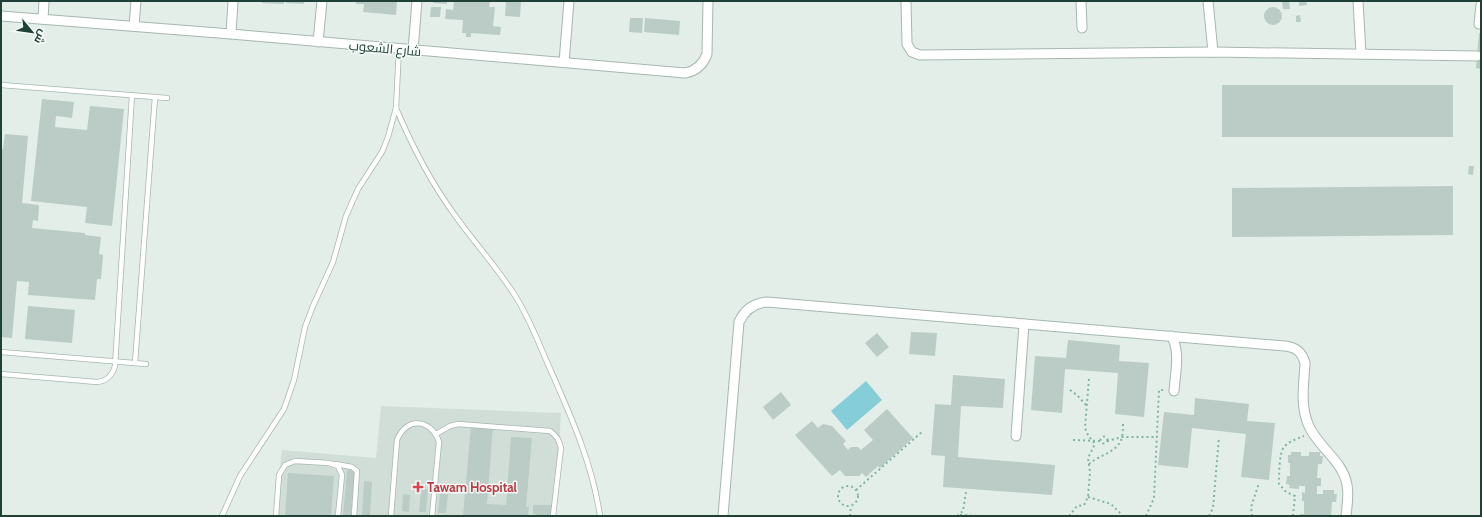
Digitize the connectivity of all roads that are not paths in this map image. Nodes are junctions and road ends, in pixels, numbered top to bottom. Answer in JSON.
{"nodes":[{"id":1,"x":44,"y":1,"type":"edge"},
{"id":2,"x":136,"y":1,"type":"edge"},
{"id":3,"x":233,"y":1,"type":"edge"},
{"id":4,"x":322,"y":1,"type":"edge"},
{"id":5,"x":418,"y":1,"type":"edge"},
{"id":6,"x":569,"y":1,"type":"edge"},
{"id":7,"x":708,"y":1,"type":"edge"},
{"id":8,"x":906,"y":1,"type":"edge"},
{"id":9,"x":1081,"y":1,"type":"edge"},
{"id":10,"x":1208,"y":1,"type":"edge"},
{"id":11,"x":1358,"y":1,"type":"edge"},
{"id":12,"x":1481,"y":5,"type":"edge"},
{"id":13,"x":1,"y":16,"type":"edge"},
{"id":14,"x":43,"y":19,"type":"junction"},
{"id":15,"x":1480,"y":24,"type":"dead end"},
{"id":16,"x":134,"y":26,"type":"junction"},
{"id":17,"x":1082,"y":28,"type":"dead end"},
{"id":18,"x":231,"y":34,"type":"junction"},
{"id":19,"x":318,"y":42,"type":"junction"},
{"id":20,"x":400,"y":48,"type":"junction"},
{"id":21,"x":414,"y":50,"type":"junction"},
{"id":22,"x":1212,"y":52,"type":"junction"},
{"id":23,"x":1361,"y":54,"type":"junction"},
{"id":24,"x":1477,"y":56,"type":"dead end"},
{"id":25,"x":564,"y":62,"type":"junction"},
{"id":26,"x":1,"y":85,"type":"edge"},
{"id":27,"x":132,"y":95,"type":"junction"},
{"id":28,"x":155,"y":97,"type":"junction"},
{"id":29,"x":167,"y":98,"type":"dead end"},
{"id":30,"x":396,"y":108,"type":"junction"},
{"id":31,"x":1024,"y":324,"type":"junction"},
{"id":32,"x":1171,"y":336,"type":"junction"},
{"id":33,"x":1,"y":352,"type":"edge"},
{"id":34,"x":115,"y":362,"type":"junction"},
{"id":35,"x":135,"y":363,"type":"junction"},
{"id":36,"x":146,"y":364,"type":"dead end"},
{"id":37,"x":1,"y":374,"type":"edge"},
{"id":38,"x":1174,"y":391,"type":"road end"},
{"id":39,"x":436,"y":434,"type":"junction"},
{"id":40,"x":1016,"y":436,"type":"dead end"},
{"id":41,"x":333,"y":464,"type":"junction"},
{"id":42,"x":222,"y":516,"type":"edge"},
{"id":43,"x":276,"y":516,"type":"edge"},
{"id":44,"x":338,"y":516,"type":"edge"},
{"id":45,"x":354,"y":516,"type":"edge"},
{"id":46,"x":391,"y":516,"type":"edge"},
{"id":47,"x":432,"y":516,"type":"edge"},
{"id":48,"x":553,"y":516,"type":"edge"},
{"id":49,"x":600,"y":516,"type":"edge"},
{"id":50,"x":723,"y":516,"type":"edge"},
{"id":51,"x":1346,"y":516,"type":"edge"}],
"edges":[{"from":1,"to":14,"type":"street"},
{"from":2,"to":16,"type":"street"},
{"from":3,"to":18,"type":"street"},
{"from":4,"to":19,"type":"street"},
{"from":5,"to":21,"type":"street"},
{"from":6,"to":25,"type":"street"},
{"from":7,"to":25,"type":"street","name":"شارع الشعوب"},
{"from":8,"to":22,"type":"street"},
{"from":9,"to":17,"type":"street"},
{"from":10,"to":22,"type":"street"},
{"from":11,"to":23,"type":"street"},
{"from":12,"to":15,"type":"street"},
{"from":13,"to":14,"type":"street","name":"شارع الشعوب"},
{"from":14,"to":16,"type":"street","name":"شارع الشعوب"},
{"from":16,"to":18,"type":"street","name":"شارع الشعوب"},
{"from":18,"to":19,"type":"street","name":"شارع الشعوب"},
{"from":19,"to":20,"type":"street","name":"شارع الشعوب"},
{"from":20,"to":21,"type":"street","name":"شارع الشعوب"},
{"from":20,"to":30,"type":"lane"},
{"from":21,"to":25,"type":"street","name":"شارع الشعوب"},
{"from":22,"to":23,"type":"street"},
{"from":23,"to":24,"type":"street"},
{"from":26,"to":27,"type":"lane"},
{"from":27,"to":28,"type":"lane"},
{"from":27,"to":34,"type":"lane"},
{"from":28,"to":29,"type":"lane"},
{"from":28,"to":35,"type":"lane"},
{"from":30,"to":42,"type":"lane"},
{"from":30,"to":49,"type":"lane"},
{"from":31,"to":32,"type":"street"},
{"from":31,"to":40,"type":"street"},
{"from":31,"to":50,"type":"street"},
{"from":32,"to":38,"type":"street"},
{"from":32,"to":51,"type":"street"},
{"from":33,"to":34,"type":"lane"},
{"from":34,"to":35,"type":"lane"},
{"from":34,"to":37,"type":"lane"},
{"from":35,"to":36,"type":"lane"},
{"from":39,"to":46,"type":"lane"},
{"from":39,"to":47,"type":"lane"},
{"from":39,"to":48,"type":"lane"},
{"from":41,"to":43,"type":"lane"},
{"from":41,"to":44,"type":"lane"},
{"from":41,"to":45,"type":"lane"}]}
